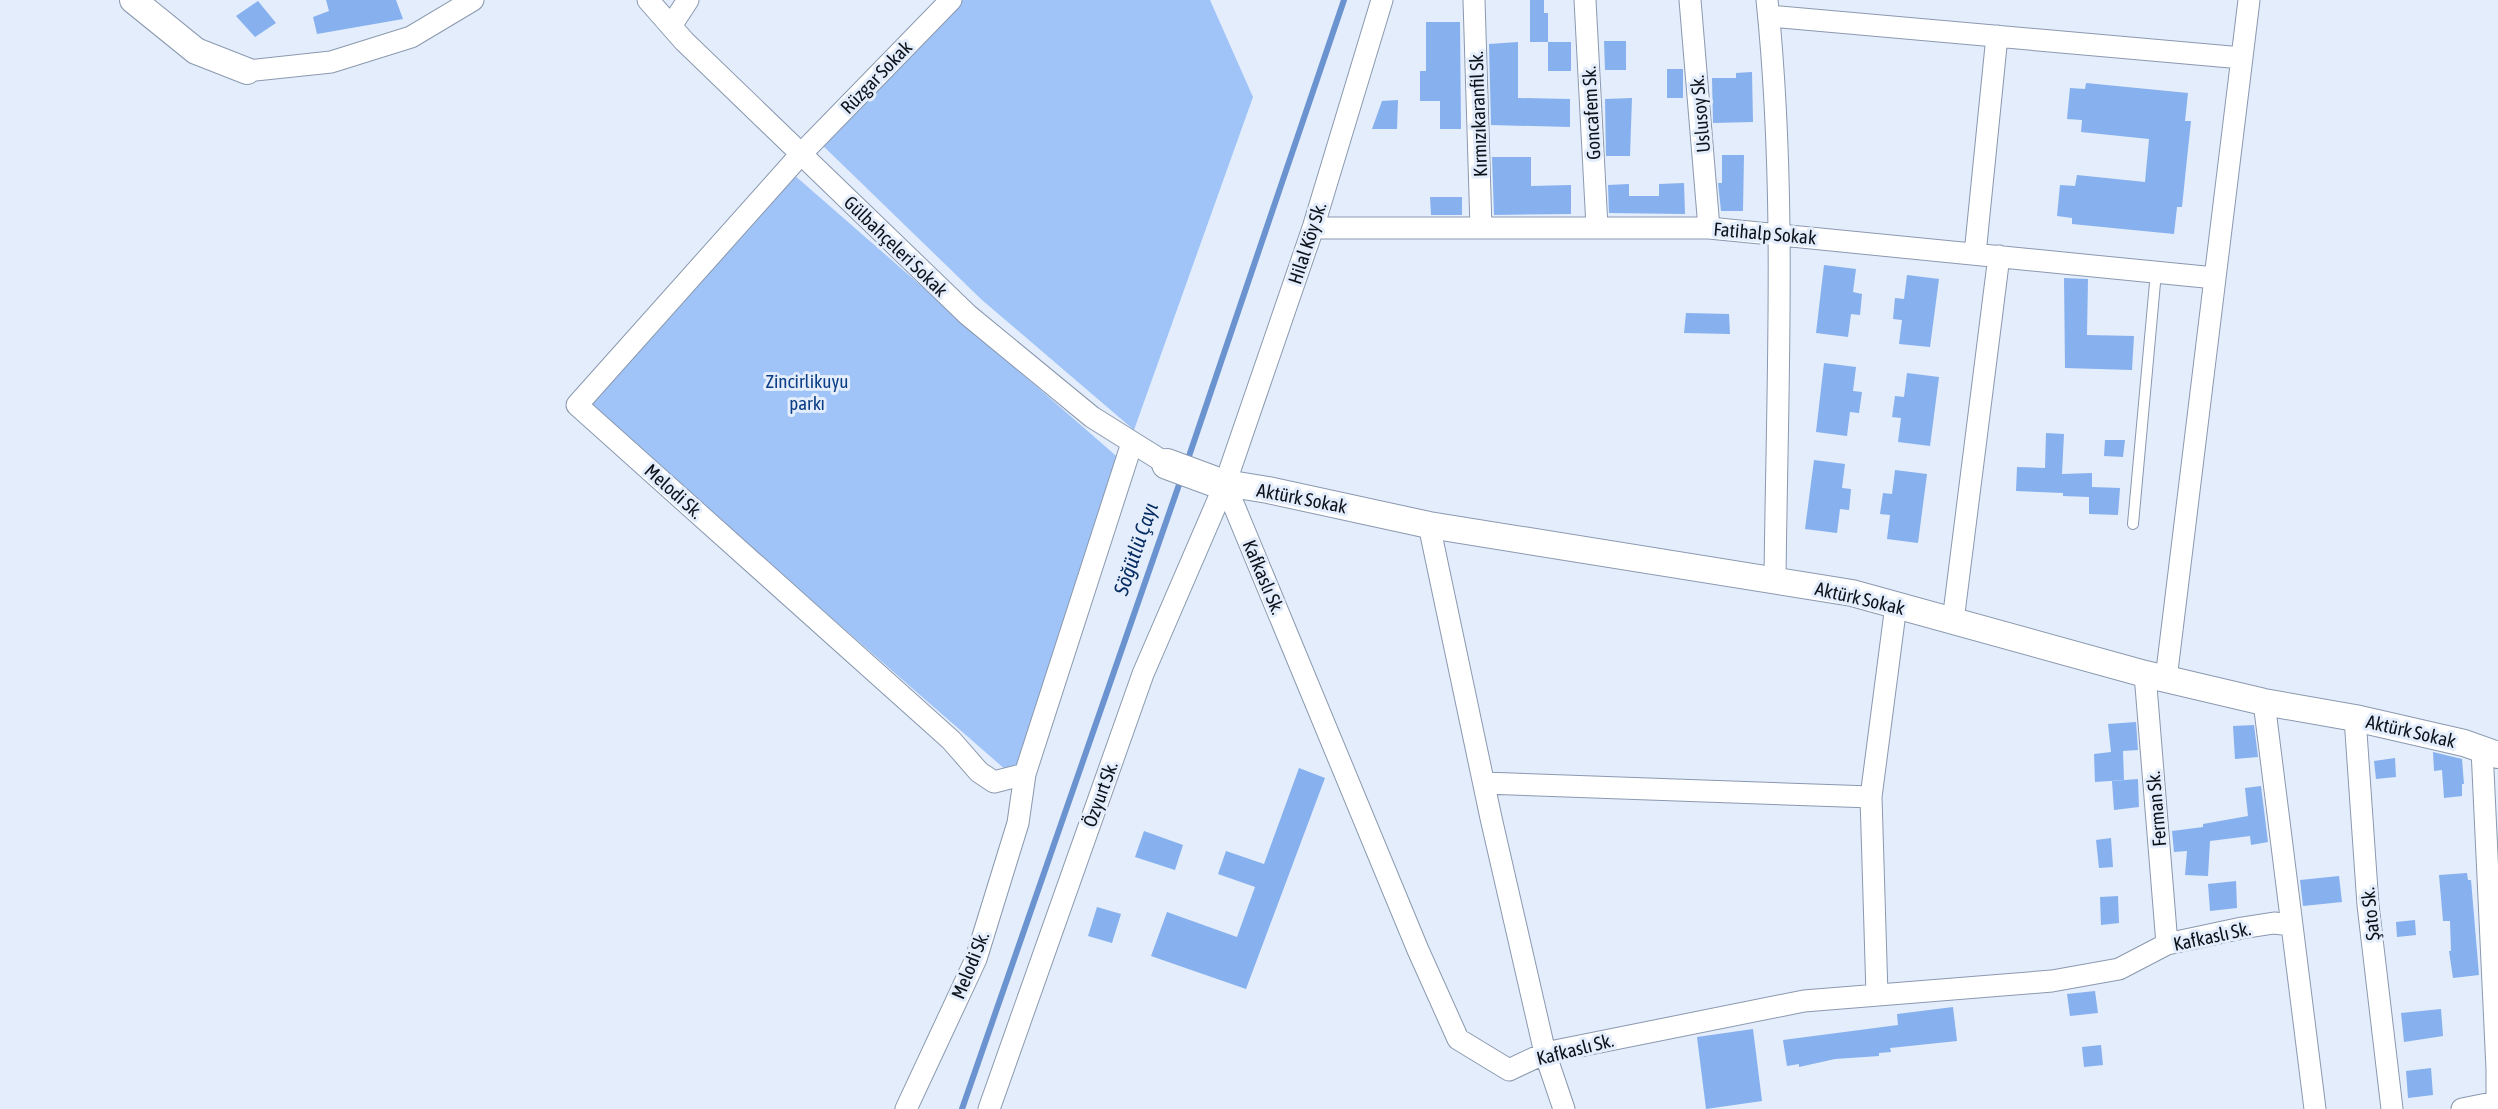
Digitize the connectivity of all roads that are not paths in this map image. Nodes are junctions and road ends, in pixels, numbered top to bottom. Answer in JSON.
{"nodes":[{"id":1,"x":133,"y":0,"type":"edge"},
{"id":2,"x":473,"y":0,"type":"edge"},
{"id":3,"x":648,"y":0,"type":"edge"},
{"id":4,"x":688,"y":0,"type":"edge"},
{"id":5,"x":951,"y":0,"type":"edge"},
{"id":6,"x":1382,"y":0,"type":"edge"},
{"id":7,"x":1474,"y":0,"type":"edge"},
{"id":8,"x":1585,"y":0,"type":"edge"},
{"id":9,"x":1690,"y":0,"type":"edge"},
{"id":10,"x":2249,"y":0,"type":"edge"},
{"id":11,"x":1768,"y":8,"type":"edge"},
{"id":12,"x":671,"y":26,"type":"junction"},
{"id":13,"x":1997,"y":36,"type":"junction"},
{"id":14,"x":2242,"y":58,"type":"junction"},
{"id":15,"x":247,"y":71,"type":"joint"},
{"id":16,"x":801,"y":154,"type":"junction"},
{"id":17,"x":1597,"y":227,"type":"junction"},
{"id":18,"x":1312,"y":228,"type":"junction"},
{"id":19,"x":1481,"y":228,"type":"junction"},
{"id":20,"x":1709,"y":228,"type":"junction"},
{"id":21,"x":1779,"y":234,"type":"junction"},
{"id":22,"x":1975,"y":254,"type":"junction"},
{"id":23,"x":1999,"y":256,"type":"junction"},
{"id":24,"x":2156,"y":272,"type":"junction"},
{"id":25,"x":2215,"y":278,"type":"junction"},
{"id":26,"x":1132,"y":443,"type":"junction"},
{"id":27,"x":1167,"y":464,"type":"joint"},
{"id":28,"x":1219,"y":483,"type":"junction"},
{"id":29,"x":2133,"y":524,"type":"dead end"},
{"id":30,"x":1429,"y":525,"type":"junction"},
{"id":31,"x":1775,"y":580,"type":"junction"},
{"id":32,"x":1896,"y":605,"type":"junction"},
{"id":33,"x":1953,"y":621,"type":"junction"},
{"id":34,"x":2156,"y":677,"type":"junction"},
{"id":35,"x":2264,"y":702,"type":"junction"},
{"id":36,"x":2355,"y":718,"type":"junction"},
{"id":37,"x":2490,"y":752,"type":"edge"},
{"id":38,"x":1025,"y":774,"type":"junction"},
{"id":39,"x":1484,"y":783,"type":"junction"},
{"id":40,"x":1871,"y":797,"type":"junction"},
{"id":41,"x":2291,"y":925,"type":"junction"},
{"id":42,"x":2167,"y":944,"type":"junction"},
{"id":43,"x":1877,"y":995,"type":"junction"},
{"id":44,"x":1545,"y":1053,"type":"junction"},
{"id":45,"x":2498,"y":1102,"type":"edge"},
{"id":46,"x":906,"y":1109,"type":"edge"},
{"id":47,"x":989,"y":1109,"type":"edge"},
{"id":48,"x":1564,"y":1109,"type":"edge"},
{"id":49,"x":2315,"y":1109,"type":"edge"},
{"id":50,"x":2392,"y":1109,"type":"edge"},
{"id":51,"x":2462,"y":1109,"type":"edge"}],
"edges":[{"from":1,"to":15,"type":"street"},
{"from":2,"to":15,"type":"street"},
{"from":3,"to":12,"type":"street","name":"Gülbahçeleri Sokak"},
{"from":4,"to":12,"type":"street"},
{"from":5,"to":16,"type":"street","name":"Rüzgar Sokak"},
{"from":6,"to":18,"type":"street","name":"Hilal Köy Sk."},
{"from":7,"to":19,"type":"street","name":"Kırmızıkaranfil Sk."},
{"from":8,"to":17,"type":"street","name":"Goncafem Sk."},
{"from":9,"to":20,"type":"street","name":"Uslusoy Sk."},
{"from":10,"to":14,"type":"street","name":"Ferman Sk."},
{"from":11,"to":13,"type":"street"},
{"from":11,"to":21,"type":"street"},
{"from":12,"to":16,"type":"street","name":"Gülbahçeleri Sokak"},
{"from":13,"to":14,"type":"street"},
{"from":13,"to":22,"type":"street"},
{"from":14,"to":25,"type":"street","name":"Ferman Sk."},
{"from":16,"to":26,"type":"street","name":"Gülbahçeleri Sokak"},
{"from":16,"to":38,"type":"street","name":"Melodi Sk."},
{"from":17,"to":19,"type":"street","name":"Fatihalp Sokak"},
{"from":17,"to":20,"type":"street","name":"Fatihalp Sokak"},
{"from":18,"to":19,"type":"street","name":"Fatihalp Sokak"},
{"from":18,"to":28,"type":"street","name":"Hilal Köy Sk."},
{"from":20,"to":21,"type":"street","name":"Fatihalp Sokak"},
{"from":21,"to":22,"type":"street","name":"Fatihalp Sokak"},
{"from":21,"to":31,"type":"street"},
{"from":22,"to":23,"type":"street","name":"Fatihalp Sokak"},
{"from":23,"to":24,"type":"street","name":"Fatihalp Sokak"},
{"from":23,"to":33,"type":"street"},
{"from":24,"to":25,"type":"street","name":"Fatihalp Sokak"},
{"from":24,"to":29,"type":"lane"},
{"from":25,"to":34,"type":"street","name":"Ferman Sk."},
{"from":26,"to":27,"type":"street","name":"Gülbahçeleri Sokak"},
{"from":26,"to":38,"type":"street","name":"Melodi Sk."},
{"from":27,"to":28,"type":"main road"},
{"from":28,"to":30,"type":"street","name":"Aktürk Sokak"},
{"from":28,"to":44,"type":"street","name":"Kafkaslı Sk."},
{"from":28,"to":47,"type":"street","name":"Özyurt Sk."},
{"from":30,"to":31,"type":"street","name":"Aktürk Sokak"},
{"from":30,"to":39,"type":"street"},
{"from":31,"to":32,"type":"street","name":"Aktürk Sokak"},
{"from":32,"to":33,"type":"street","name":"Aktürk Sokak"},
{"from":32,"to":40,"type":"street"},
{"from":33,"to":34,"type":"street","name":"Aktürk Sokak"},
{"from":34,"to":35,"type":"street","name":"Aktürk Sokak"},
{"from":34,"to":42,"type":"street","name":"Ferman Sk."},
{"from":35,"to":36,"type":"street","name":"Aktürk Sokak"},
{"from":35,"to":41,"type":"street"},
{"from":36,"to":37,"type":"street","name":"Aktürk Sokak"},
{"from":36,"to":50,"type":"street","name":"Şato Sk."},
{"from":37,"to":45,"type":"street"},
{"from":38,"to":46,"type":"street","name":"Melodi Sk."},
{"from":39,"to":40,"type":"street"},
{"from":39,"to":44,"type":"street"},
{"from":40,"to":43,"type":"street"},
{"from":41,"to":42,"type":"street","name":"Kafkaslı Sk."},
{"from":41,"to":49,"type":"street"},
{"from":42,"to":43,"type":"street","name":"Kafkaslı Sk."},
{"from":43,"to":44,"type":"street","name":"Kafkaslı Sk."},
{"from":44,"to":48,"type":"street"},
{"from":45,"to":51,"type":"street"}]}
